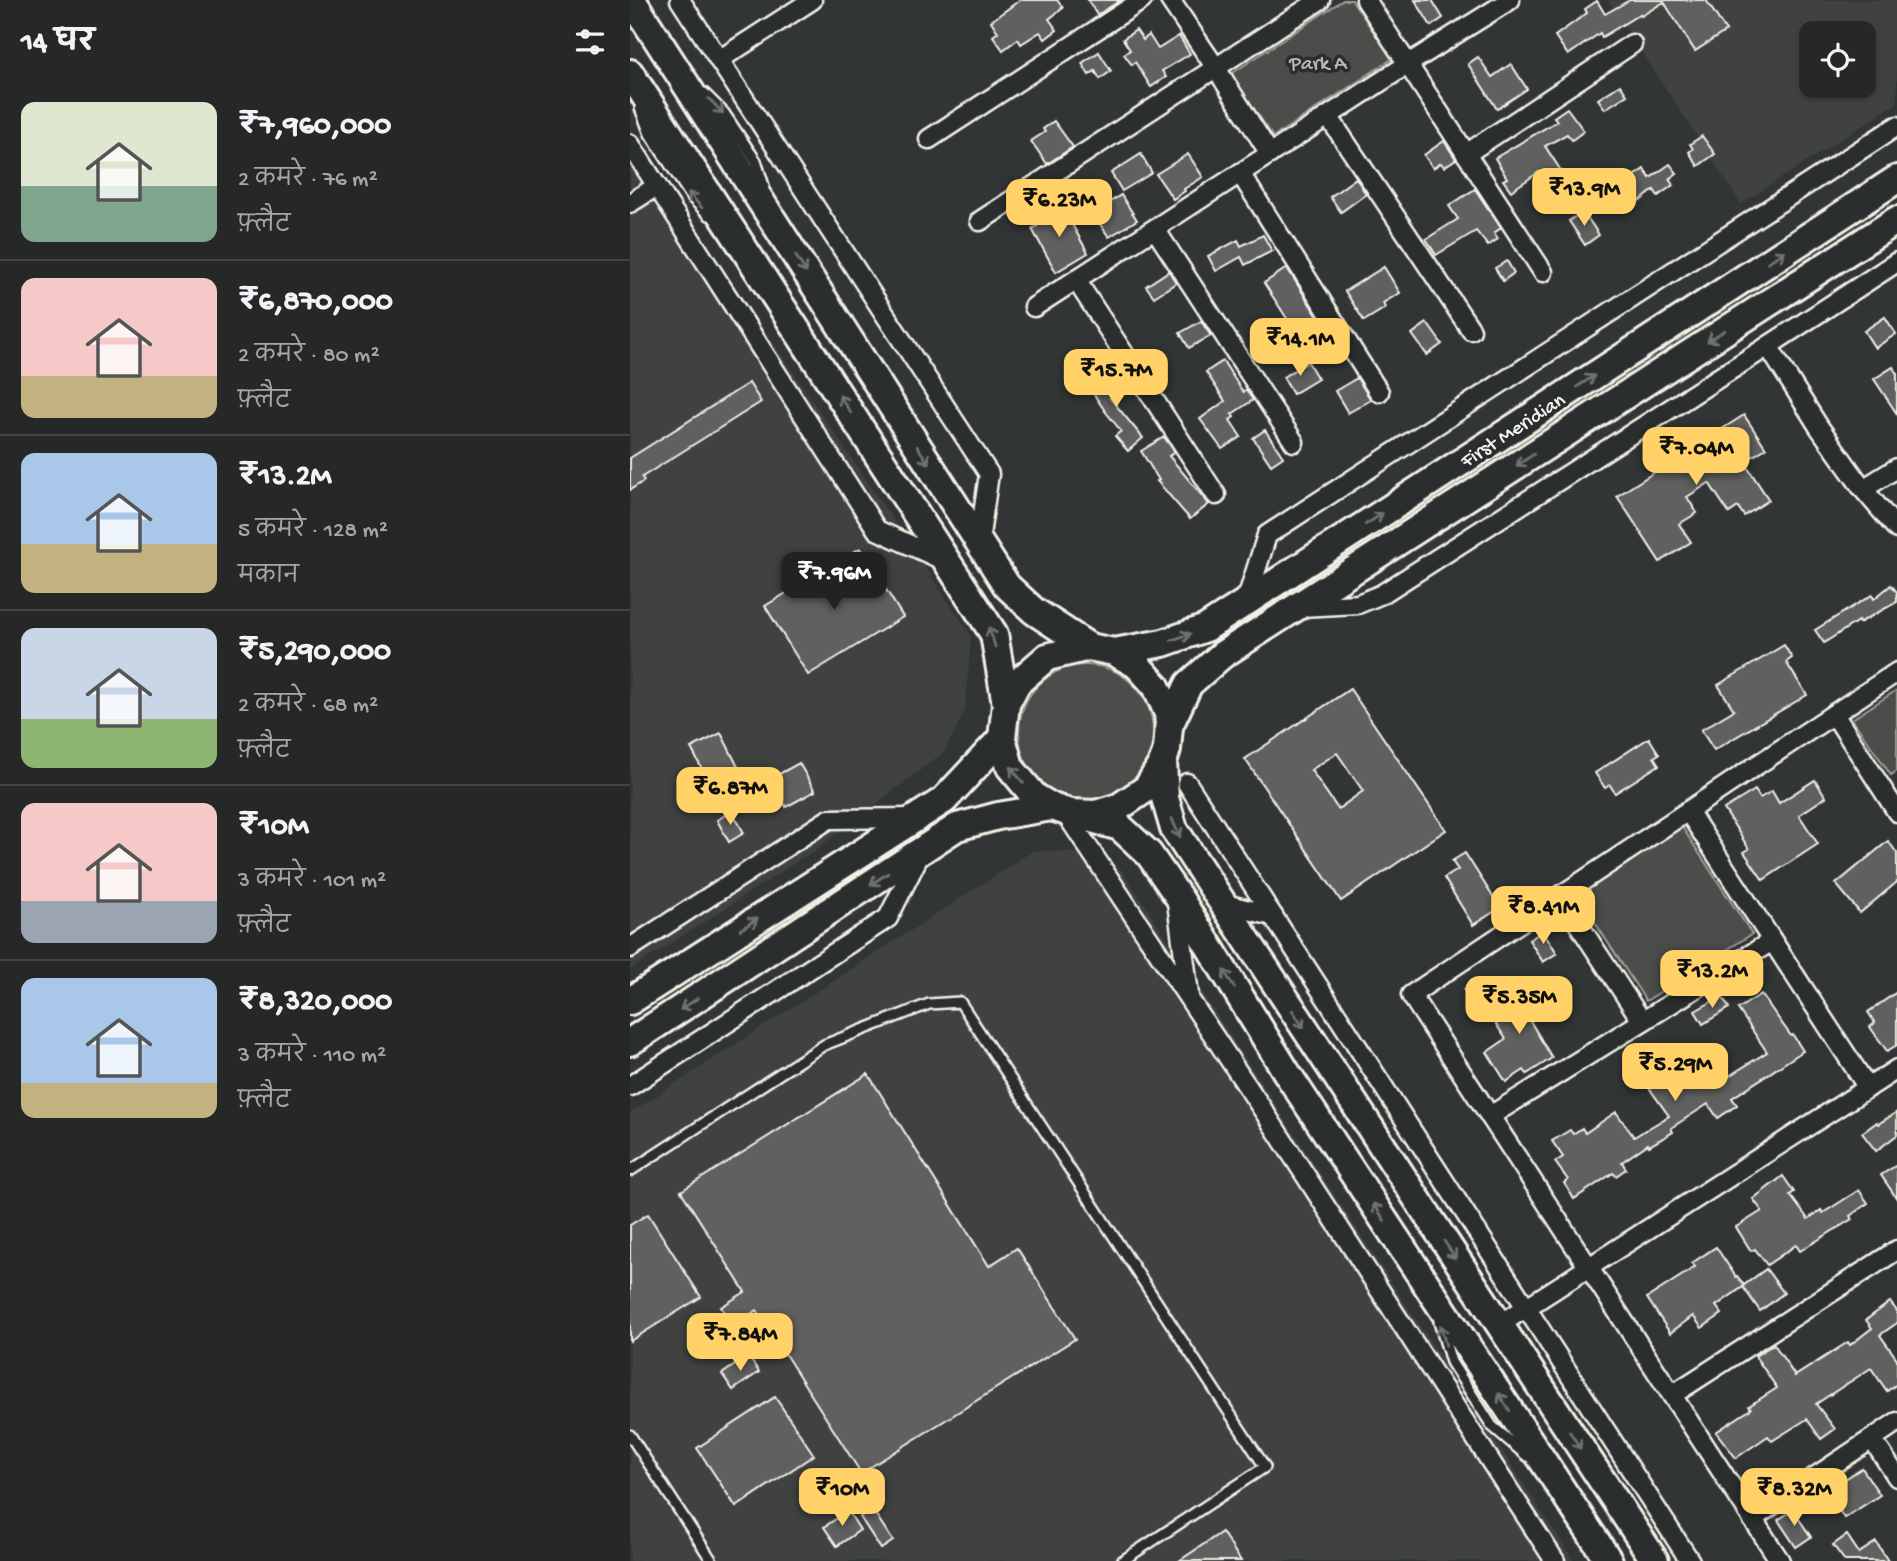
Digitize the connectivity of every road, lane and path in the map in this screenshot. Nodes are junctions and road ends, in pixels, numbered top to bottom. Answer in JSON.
{"nodes":[{"id":1,"x":632,"y":0,"type":"edge"},
{"id":2,"x":680,"y":0,"type":"edge"},
{"id":3,"x":812,"y":0,"type":"edge"},
{"id":4,"x":1142,"y":0,"type":"edge"},
{"id":5,"x":1170,"y":0,"type":"edge"},
{"id":6,"x":1320,"y":0,"type":"edge"},
{"id":7,"x":1366,"y":0,"type":"edge"},
{"id":8,"x":1510,"y":0,"type":"edge"},
{"id":9,"x":1297,"y":6,"type":"edge"},
{"id":10,"x":1632,"y":44,"type":"dead end"},
{"id":11,"x":719,"y":60,"type":"junction"},
{"id":12,"x":1408,"y":64,"type":"junction"},
{"id":13,"x":1216,"y":68,"type":"junction"},
{"id":14,"x":630,"y":73,"type":"edge"},
{"id":15,"x":630,"y":82,"type":"edge"},
{"id":16,"x":1328,"y":116,"type":"junction"},
{"id":17,"x":1897,"y":126,"type":"edge"},
{"id":18,"x":929,"y":139,"type":"dead end"},
{"id":19,"x":630,"y":144,"type":"edge"},
{"id":20,"x":1270,"y":154,"type":"junction"},
{"id":21,"x":1466,"y":154,"type":"junction"},
{"id":22,"x":1240,"y":173,"type":"junction"},
{"id":23,"x":1897,"y":179,"type":"edge"},
{"id":24,"x":657,"y":186,"type":"junction"},
{"id":25,"x":630,"y":203,"type":"edge"},
{"id":26,"x":1897,"y":220,"type":"edge"},
{"id":27,"x":980,"y":221,"type":"dead end"},
{"id":28,"x":1155,"y":229,"type":"junction"},
{"id":29,"x":743,"y":248,"type":"junction"},
{"id":30,"x":1897,"y":262,"type":"edge"},
{"id":31,"x":1543,"y":272,"type":"dead end"},
{"id":32,"x":1076,"y":280,"type":"junction"},
{"id":33,"x":1034,"y":307,"type":"dead end"},
{"id":34,"x":1471,"y":330,"type":"dead end"},
{"id":35,"x":1768,"y":346,"type":"junction"},
{"id":36,"x":1378,"y":391,"type":"dead end"},
{"id":37,"x":1294,"y":442,"type":"dead end"},
{"id":38,"x":1897,"y":468,"type":"edge"},
{"id":39,"x":1863,"y":489,"type":"junction"},
{"id":40,"x":1216,"y":495,"type":"dead end"},
{"id":41,"x":1897,"y":529,"type":"edge"},
{"id":42,"x":979,"y":542,"type":"junction"},
{"id":43,"x":948,"y":563,"type":"junction"},
{"id":44,"x":1246,"y":603,"type":"junction"},
{"id":45,"x":1296,"y":607,"type":"junction"},
{"id":46,"x":1102,"y":650,"type":"junction"},
{"id":47,"x":1897,"y":672,"type":"edge"},
{"id":48,"x":1006,"y":704,"type":"junction"},
{"id":49,"x":1834,"y":714,"type":"junction"},
{"id":50,"x":1169,"y":726,"type":"junction"},
{"id":51,"x":1002,"y":738,"type":"junction"},
{"id":52,"x":1163,"y":762,"type":"junction"},
{"id":53,"x":1186,"y":783,"type":"dead end"},
{"id":54,"x":1062,"y":811,"type":"junction"},
{"id":55,"x":1688,"y":811,"type":"junction"},
{"id":56,"x":1897,"y":812,"type":"edge"},
{"id":57,"x":916,"y":818,"type":"junction"},
{"id":58,"x":922,"y":851,"type":"junction"},
{"id":59,"x":1176,"y":894,"type":"junction"},
{"id":60,"x":1560,"y":896,"type":"junction"},
{"id":61,"x":1221,"y":903,"type":"junction"},
{"id":62,"x":1273,"y":916,"type":"junction"},
{"id":63,"x":1772,"y":941,"type":"junction"},
{"id":64,"x":630,"y":947,"type":"edge"},
{"id":65,"x":1189,"y":999,"type":"junction"},
{"id":66,"x":630,"y":1001,"type":"edge"},
{"id":67,"x":1642,"y":1021,"type":"junction"},
{"id":68,"x":630,"y":1042,"type":"edge"},
{"id":69,"x":1315,"y":1046,"type":"junction"},
{"id":70,"x":1897,"y":1069,"type":"edge"},
{"id":71,"x":630,"y":1086,"type":"edge"},
{"id":72,"x":1868,"y":1088,"type":"junction"},
{"id":73,"x":1359,"y":1092,"type":"dead end"},
{"id":74,"x":1490,"y":1116,"type":"junction"},
{"id":75,"x":1404,"y":1160,"type":"dead end"},
{"id":76,"x":630,"y":1171,"type":"edge"},
{"id":77,"x":1420,"y":1205,"type":"junction"},
{"id":78,"x":1897,"y":1250,"type":"edge"},
{"id":79,"x":1588,"y":1268,"type":"junction"},
{"id":80,"x":1527,"y":1308,"type":"junction"},
{"id":81,"x":1499,"y":1325,"type":"junction"},
{"id":82,"x":1672,"y":1395,"type":"junction"},
{"id":83,"x":1897,"y":1423,"type":"edge"},
{"id":84,"x":630,"y":1435,"type":"edge"},
{"id":85,"x":1872,"y":1439,"type":"junction"},
{"id":86,"x":1897,"y":1477,"type":"edge"},
{"id":87,"x":1752,"y":1519,"type":"junction"},
{"id":88,"x":712,"y":1561,"type":"edge"},
{"id":89,"x":1122,"y":1561,"type":"edge"},
{"id":90,"x":1555,"y":1561,"type":"edge"},
{"id":91,"x":1609,"y":1561,"type":"edge"},
{"id":92,"x":1655,"y":1561,"type":"edge"},
{"id":93,"x":1690,"y":1561,"type":"edge"},
{"id":94,"x":1780,"y":1561,"type":"edge"}],
"edges":[{"from":1,"to":42,"type":"street","one_way":true},
{"from":2,"to":11,"type":"street"},
{"from":3,"to":11,"type":"street"},
{"from":4,"to":18,"type":"street"},
{"from":5,"to":13,"type":"street"},
{"from":6,"to":9,"type":"street"},
{"from":7,"to":12,"type":"street"},
{"from":8,"to":12,"type":"street"},
{"from":9,"to":13,"type":"street"},
{"from":10,"to":21,"type":"street"},
{"from":11,"to":42,"type":"street"},
{"from":12,"to":16,"type":"street"},
{"from":12,"to":21,"type":"street"},
{"from":13,"to":20,"type":"street"},
{"from":13,"to":27,"type":"street"},
{"from":14,"to":29,"type":"street"},
{"from":29,"to":15,"type":"lane","one_way":true},
{"from":16,"to":20,"type":"street"},
{"from":16,"to":34,"type":"street"},
{"from":17,"to":44,"type":"street"},
{"from":19,"to":24,"type":"street"},
{"from":20,"to":22,"type":"street"},
{"from":21,"to":31,"type":"street"},
{"from":22,"to":28,"type":"street"},
{"from":22,"to":36,"type":"street"},
{"from":44,"to":23,"type":"street","name":"First Meridian","one_way":true},
{"from":24,"to":25,"type":"street"},
{"from":24,"to":43,"type":"street"},
{"from":26,"to":45,"type":"street","name":"First Meridian","one_way":true},
{"from":28,"to":32,"type":"street"},
{"from":28,"to":37,"type":"street"},
{"from":43,"to":29,"type":"street","one_way":true},
{"from":30,"to":35,"type":"street"},
{"from":32,"to":33,"type":"street"},
{"from":32,"to":40,"type":"street"},
{"from":35,"to":39,"type":"street"},
{"from":35,"to":45,"type":"street"},
{"from":38,"to":39,"type":"street"},
{"from":39,"to":41,"type":"street"},
{"from":42,"to":46,"type":"street"},
{"from":48,"to":43,"type":"street","one_way":true},
{"from":46,"to":44,"type":"street","name":"First Meridian","one_way":true},
{"from":45,"to":50,"type":"street","name":"First Meridian"},
{"from":46,"to":48,"type":"street"},
{"from":46,"to":50,"type":"street"},
{"from":47,"to":49,"type":"street"},
{"from":48,"to":51,"type":"street"},
{"from":49,"to":55,"type":"street"},
{"from":49,"to":56,"type":"street"},
{"from":50,"to":52,"type":"street"},
{"from":54,"to":51,"type":"street","one_way":true},
{"from":51,"to":57,"type":"street"},
{"from":52,"to":54,"type":"street"},
{"from":52,"to":61,"type":"street","one_way":true},
{"from":53,"to":62,"type":"street"},
{"from":54,"to":58,"type":"street"},
{"from":54,"to":59,"type":"street"},
{"from":54,"to":65,"type":"street"},
{"from":55,"to":60,"type":"street"},
{"from":55,"to":63,"type":"street"},
{"from":57,"to":64,"type":"street"},
{"from":66,"to":57,"type":"street","one_way":true},
{"from":58,"to":68,"type":"street","one_way":true},
{"from":58,"to":71,"type":"street"},
{"from":59,"to":65,"type":"street"},
{"from":91,"to":59,"type":"street","one_way":true},
{"from":60,"to":67,"type":"street"},
{"from":60,"to":74,"type":"street"},
{"from":61,"to":62,"type":"street"},
{"from":61,"to":69,"type":"street","one_way":true},
{"from":62,"to":80,"type":"street"},
{"from":63,"to":67,"type":"street"},
{"from":63,"to":72,"type":"street"},
{"from":65,"to":90,"type":"street"},
{"from":67,"to":74,"type":"street"},
{"from":69,"to":73,"type":"lane"},
{"from":69,"to":77,"type":"street"},
{"from":70,"to":72,"type":"street"},
{"from":72,"to":79,"type":"street"},
{"from":74,"to":79,"type":"street"},
{"from":75,"to":77,"type":"lane"},
{"from":76,"to":89,"type":"lane"},
{"from":77,"to":81,"type":"street","one_way":true},
{"from":78,"to":82,"type":"street"},
{"from":79,"to":80,"type":"street"},
{"from":79,"to":82,"type":"street"},
{"from":80,"to":81,"type":"street"},
{"from":80,"to":93,"type":"street"},
{"from":81,"to":92,"type":"street","one_way":true},
{"from":82,"to":87,"type":"street"},
{"from":83,"to":85,"type":"street"},
{"from":84,"to":88,"type":"lane"},
{"from":85,"to":86,"type":"street"},
{"from":85,"to":87,"type":"street"},
{"from":87,"to":94,"type":"street"}]}
